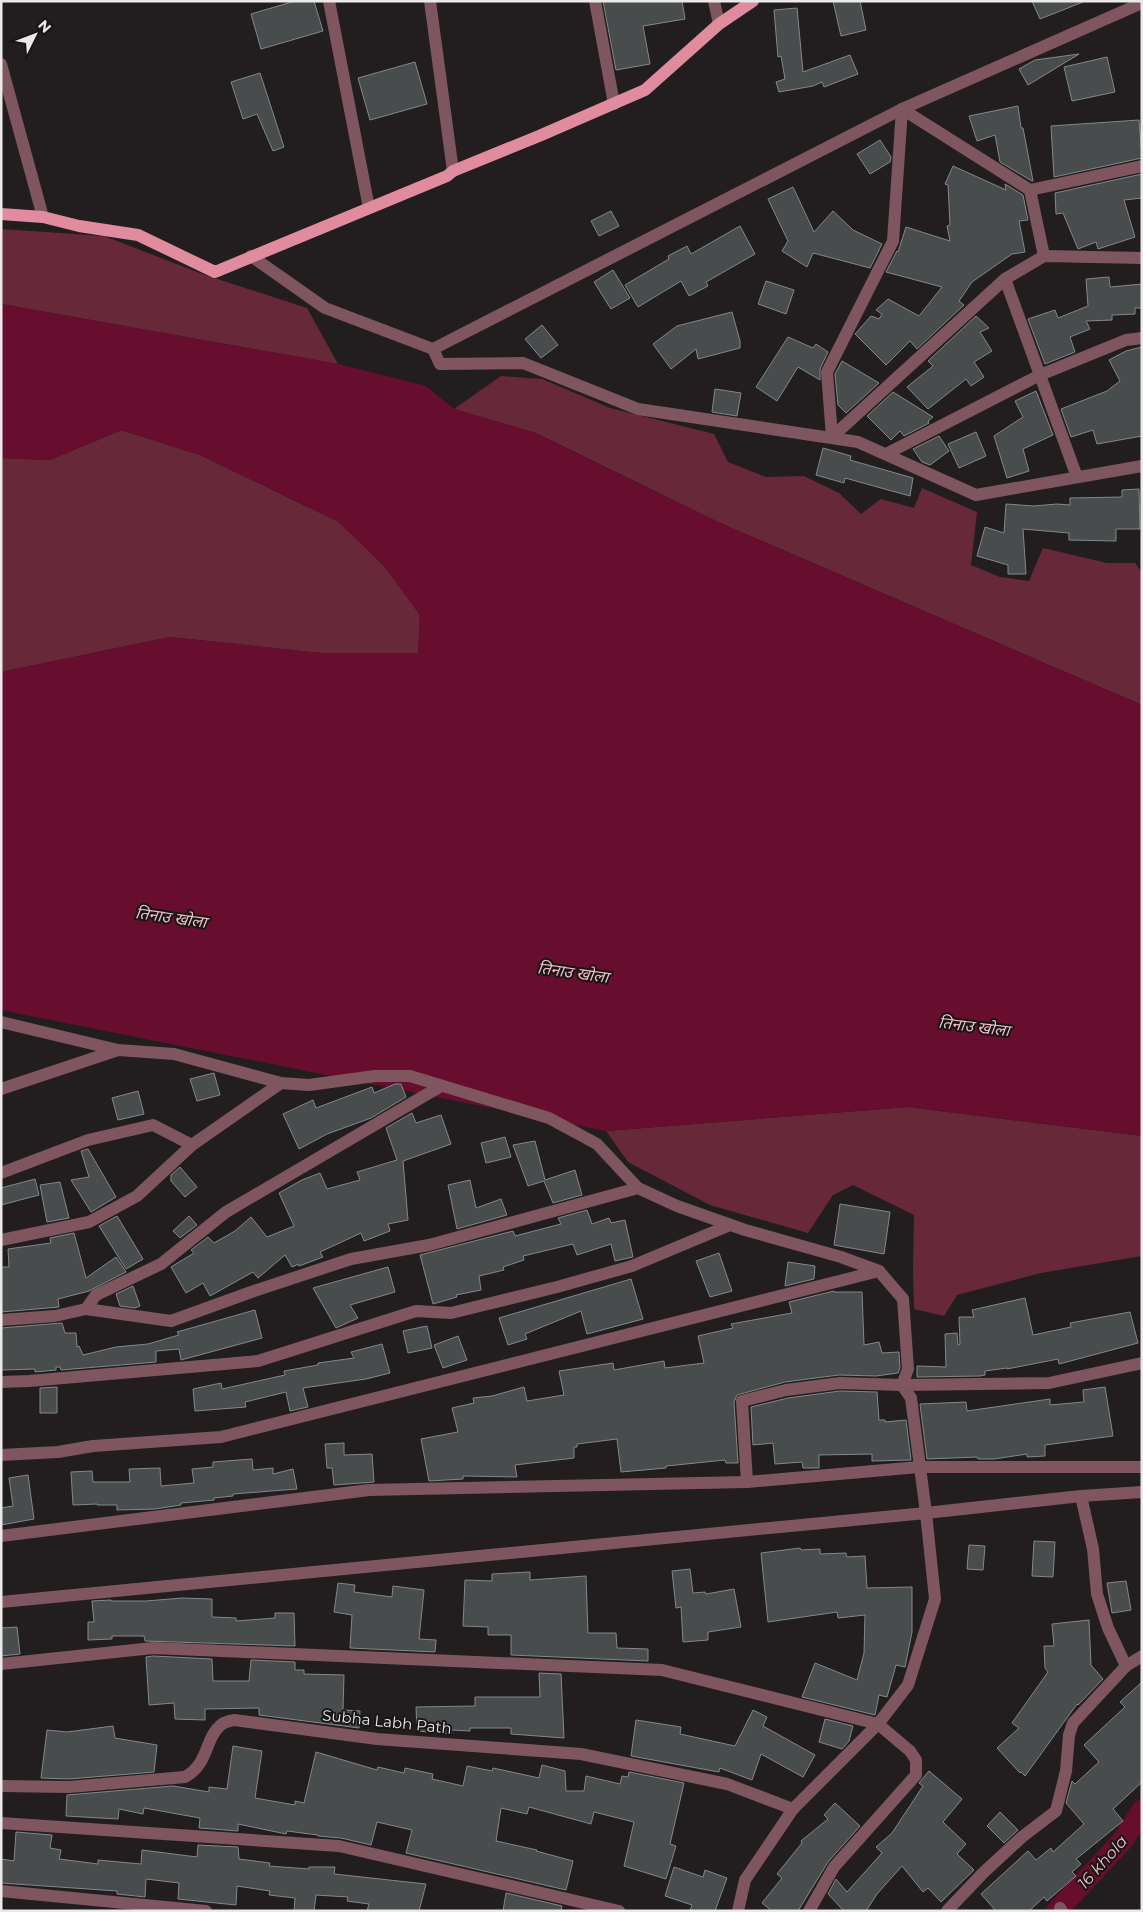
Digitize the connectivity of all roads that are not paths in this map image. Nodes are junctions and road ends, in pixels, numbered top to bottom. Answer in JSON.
{"nodes":[{"id":1,"x":329,"y":1,"type":"edge"},
{"id":2,"x":430,"y":1,"type":"edge"},
{"id":3,"x":594,"y":1,"type":"edge"},
{"id":4,"x":714,"y":1,"type":"edge"},
{"id":5,"x":753,"y":1,"type":"edge"},
{"id":6,"x":1142,"y":4,"type":"edge"},
{"id":7,"x":719,"y":24,"type":"junction"},
{"id":8,"x":1,"y":64,"type":"edge"},
{"id":9,"x":614,"y":104,"type":"junction"},
{"id":10,"x":902,"y":109,"type":"junction"},
{"id":11,"x":1142,"y":166,"type":"edge"},
{"id":12,"x":453,"y":171,"type":"junction"},
{"id":13,"x":1030,"y":190,"type":"junction"},
{"id":14,"x":369,"y":208,"type":"junction"},
{"id":15,"x":1,"y":214,"type":"edge"},
{"id":16,"x":43,"y":217,"type":"junction"},
{"id":17,"x":251,"y":256,"type":"junction"},
{"id":18,"x":1044,"y":256,"type":"junction"},
{"id":19,"x":1142,"y":258,"type":"edge"},
{"id":20,"x":1005,"y":279,"type":"junction"},
{"id":21,"x":1142,"y":338,"type":"edge"},
{"id":22,"x":433,"y":349,"type":"junction"},
{"id":23,"x":1040,"y":375,"type":"junction"},
{"id":24,"x":832,"y":437,"type":"junction"},
{"id":25,"x":886,"y":454,"type":"junction"},
{"id":26,"x":1142,"y":466,"type":"edge"},
{"id":27,"x":1077,"y":477,"type":"junction"},
{"id":28,"x":1,"y":1022,"type":"edge"},
{"id":29,"x":118,"y":1050,"type":"junction"},
{"id":30,"x":281,"y":1083,"type":"junction"},
{"id":31,"x":441,"y":1086,"type":"junction"},
{"id":32,"x":1,"y":1089,"type":"edge"},
{"id":33,"x":192,"y":1145,"type":"junction"},
{"id":34,"x":1,"y":1174,"type":"edge"},
{"id":35,"x":638,"y":1188,"type":"junction"},
{"id":36,"x":730,"y":1225,"type":"junction"},
{"id":37,"x":1,"y":1240,"type":"edge"},
{"id":38,"x":879,"y":1270,"type":"junction"},
{"id":39,"x":86,"y":1309,"type":"junction"},
{"id":40,"x":1,"y":1320,"type":"edge"},
{"id":41,"x":1142,"y":1363,"type":"edge"},
{"id":42,"x":1,"y":1382,"type":"edge"},
{"id":43,"x":902,"y":1385,"type":"junction"},
{"id":44,"x":1,"y":1455,"type":"edge"},
{"id":45,"x":919,"y":1467,"type":"junction"},
{"id":46,"x":1142,"y":1467,"type":"edge"},
{"id":47,"x":747,"y":1482,"type":"junction"},
{"id":48,"x":1142,"y":1492,"type":"edge"},
{"id":49,"x":1082,"y":1496,"type":"junction"},
{"id":50,"x":926,"y":1513,"type":"junction"},
{"id":51,"x":1,"y":1536,"type":"edge"},
{"id":52,"x":1,"y":1602,"type":"edge"},
{"id":53,"x":1142,"y":1656,"type":"edge"},
{"id":54,"x":1,"y":1664,"type":"edge"},
{"id":55,"x":1126,"y":1666,"type":"junction"},
{"id":56,"x":878,"y":1724,"type":"junction"},
{"id":57,"x":1,"y":1786,"type":"edge"},
{"id":58,"x":793,"y":1809,"type":"junction"},
{"id":59,"x":1,"y":1823,"type":"edge"},
{"id":60,"x":1,"y":1891,"type":"edge"},
{"id":61,"x":206,"y":1911,"type":"edge"},
{"id":62,"x":619,"y":1911,"type":"edge"},
{"id":63,"x":738,"y":1911,"type":"edge"},
{"id":64,"x":809,"y":1911,"type":"edge"},
{"id":65,"x":947,"y":1911,"type":"edge"}],
"edges":[{"from":1,"to":14,"type":"street"},
{"from":2,"to":12,"type":"street"},
{"from":3,"to":9,"type":"street"},
{"from":4,"to":7,"type":"street"},
{"from":5,"to":7,"type":"main road"},
{"from":6,"to":10,"type":"street"},
{"from":7,"to":9,"type":"main road"},
{"from":8,"to":16,"type":"street"},
{"from":9,"to":12,"type":"main road"},
{"from":10,"to":13,"type":"street"},
{"from":10,"to":22,"type":"street"},
{"from":10,"to":24,"type":"street"},
{"from":11,"to":13,"type":"street"},
{"from":12,"to":14,"type":"main road"},
{"from":13,"to":18,"type":"street"},
{"from":14,"to":17,"type":"main road"},
{"from":15,"to":16,"type":"main road"},
{"from":16,"to":17,"type":"main road"},
{"from":17,"to":22,"type":"street"},
{"from":18,"to":19,"type":"street"},
{"from":18,"to":20,"type":"street"},
{"from":20,"to":23,"type":"street"},
{"from":20,"to":24,"type":"street"},
{"from":21,"to":23,"type":"street"},
{"from":22,"to":24,"type":"street"},
{"from":23,"to":25,"type":"street"},
{"from":23,"to":27,"type":"street"},
{"from":24,"to":25,"type":"street"},
{"from":25,"to":27,"type":"street"},
{"from":26,"to":27,"type":"street"},
{"from":28,"to":29,"type":"street"},
{"from":29,"to":30,"type":"street"},
{"from":29,"to":32,"type":"street"},
{"from":30,"to":31,"type":"street"},
{"from":30,"to":33,"type":"street"},
{"from":31,"to":35,"type":"street"},
{"from":31,"to":39,"type":"street"},
{"from":33,"to":34,"type":"street"},
{"from":33,"to":37,"type":"street"},
{"from":35,"to":36,"type":"street"},
{"from":35,"to":39,"type":"street"},
{"from":36,"to":38,"type":"street"},
{"from":36,"to":42,"type":"street"},
{"from":38,"to":43,"type":"street"},
{"from":38,"to":44,"type":"street"},
{"from":39,"to":40,"type":"street"},
{"from":41,"to":43,"type":"street"},
{"from":43,"to":45,"type":"street"},
{"from":43,"to":47,"type":"street"},
{"from":45,"to":46,"type":"street"},
{"from":45,"to":47,"type":"street"},
{"from":45,"to":50,"type":"street"},
{"from":47,"to":51,"type":"street"},
{"from":48,"to":49,"type":"street"},
{"from":49,"to":50,"type":"street"},
{"from":49,"to":55,"type":"street"},
{"from":50,"to":52,"type":"street"},
{"from":50,"to":56,"type":"street"},
{"from":53,"to":55,"type":"street"},
{"from":54,"to":56,"type":"street"},
{"from":55,"to":65,"type":"street"},
{"from":56,"to":58,"type":"street"},
{"from":56,"to":64,"type":"street"},
{"from":57,"to":58,"type":"street","name":"Subha Labh Path"},
{"from":58,"to":63,"type":"street"},
{"from":59,"to":62,"type":"street"},
{"from":60,"to":61,"type":"street"}]}
